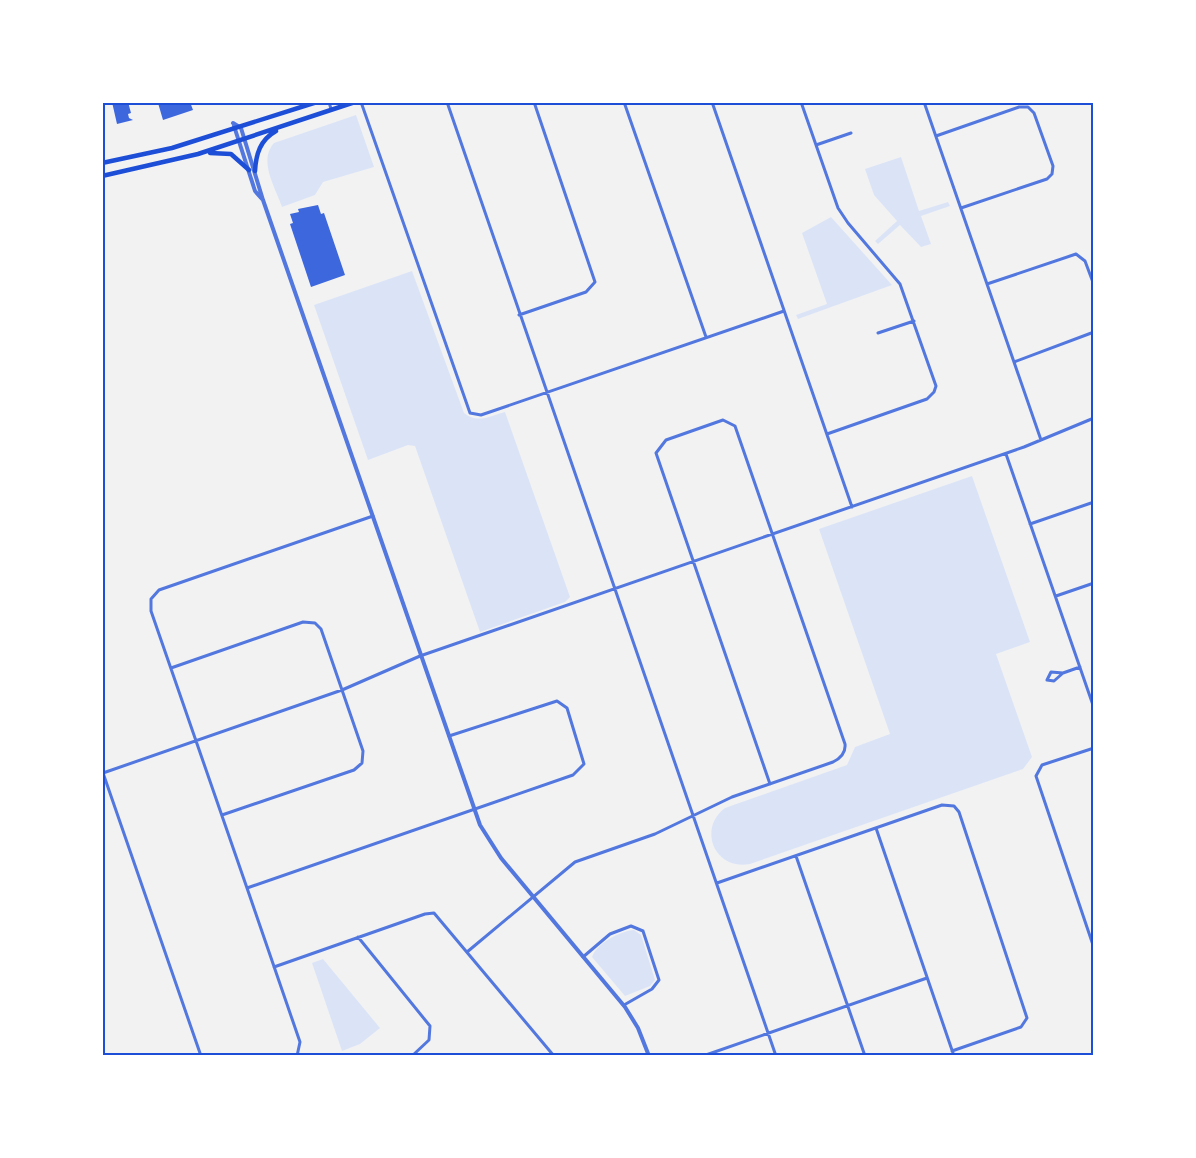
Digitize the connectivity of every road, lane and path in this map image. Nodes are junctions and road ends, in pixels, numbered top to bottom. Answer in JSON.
{"nodes":[{"id":1,"x":317,"y":102,"type":"edge"},
{"id":2,"x":329,"y":102,"type":"edge"},
{"id":3,"x":355,"y":102,"type":"edge"},
{"id":4,"x":361,"y":102,"type":"edge"},
{"id":5,"x":447,"y":102,"type":"edge"},
{"id":6,"x":534,"y":102,"type":"edge"},
{"id":7,"x":624,"y":102,"type":"edge"},
{"id":8,"x":712,"y":102,"type":"edge"},
{"id":9,"x":801,"y":102,"type":"edge"},
{"id":10,"x":924,"y":102,"type":"edge"},
{"id":11,"x":332,"y":111,"type":"junction"},
{"id":12,"x":283,"y":127,"type":"junction"},
{"id":13,"x":241,"y":128,"type":"junction"},
{"id":14,"x":234,"y":130,"type":"junction"},
{"id":15,"x":851,"y":133,"type":"dead end"},
{"id":16,"x":936,"y":136,"type":"junction"},
{"id":17,"x":242,"y":141,"type":"junction"},
{"id":18,"x":816,"y":146,"type":"junction"},
{"id":19,"x":198,"y":154,"type":"junction"},
{"id":20,"x":102,"y":163,"type":"edge"},
{"id":21,"x":249,"y":170,"type":"junction"},
{"id":22,"x":255,"y":171,"type":"junction"},
{"id":23,"x":102,"y":176,"type":"edge"},
{"id":24,"x":262,"y":200,"type":"junction"},
{"id":25,"x":961,"y":208,"type":"junction"},
{"id":26,"x":987,"y":284,"type":"junction"},
{"id":27,"x":1094,"y":285,"type":"edge"},
{"id":28,"x":784,"y":311,"type":"junction"},
{"id":29,"x":519,"y":315,"type":"junction"},
{"id":30,"x":914,"y":321,"type":"junction"},
{"id":31,"x":878,"y":333,"type":"dead end"},
{"id":32,"x":1094,"y":333,"type":"edge"},
{"id":33,"x":706,"y":337,"type":"junction"},
{"id":34,"x":1014,"y":362,"type":"junction"},
{"id":35,"x":547,"y":392,"type":"junction"},
{"id":36,"x":1094,"y":418,"type":"edge"},
{"id":37,"x":827,"y":434,"type":"junction"},
{"id":38,"x":1041,"y":440,"type":"junction"},
{"id":39,"x":1006,"y":454,"type":"junction"},
{"id":40,"x":1094,"y":502,"type":"edge"},
{"id":41,"x":852,"y":507,"type":"junction"},
{"id":42,"x":373,"y":516,"type":"junction"},
{"id":43,"x":1030,"y":524,"type":"junction"},
{"id":44,"x":773,"y":535,"type":"junction"},
{"id":45,"x":694,"y":562,"type":"junction"},
{"id":46,"x":1094,"y":583,"type":"edge"},
{"id":47,"x":615,"y":589,"type":"junction"},
{"id":48,"x":1055,"y":596,"type":"junction"},
{"id":49,"x":422,"y":655,"type":"junction"},
{"id":50,"x":1080,"y":667,"type":"junction"},
{"id":51,"x":171,"y":668,"type":"junction"},
{"id":52,"x":1063,"y":673,"type":"junction"},
{"id":53,"x":342,"y":690,"type":"junction"},
{"id":54,"x":1094,"y":708,"type":"edge"},
{"id":55,"x":449,"y":736,"type":"junction"},
{"id":56,"x":196,"y":741,"type":"junction"},
{"id":57,"x":1094,"y":748,"type":"edge"},
{"id":58,"x":103,"y":772,"type":"edge"},
{"id":59,"x":770,"y":784,"type":"junction"},
{"id":60,"x":474,"y":810,"type":"junction"},
{"id":61,"x":222,"y":815,"type":"junction"},
{"id":62,"x":694,"y":817,"type":"junction"},
{"id":63,"x":876,"y":828,"type":"junction"},
{"id":64,"x":796,"y":856,"type":"junction"},
{"id":65,"x":717,"y":883,"type":"junction"},
{"id":66,"x":247,"y":888,"type":"junction"},
{"id":67,"x":533,"y":897,"type":"junction"},
{"id":68,"x":358,"y":937,"type":"junction"},
{"id":69,"x":1094,"y":948,"type":"edge"},
{"id":70,"x":467,"y":952,"type":"junction"},
{"id":71,"x":583,"y":957,"type":"junction"},
{"id":72,"x":274,"y":966,"type":"junction"},
{"id":73,"x":927,"y":978,"type":"junction"},
{"id":74,"x":624,"y":1005,"type":"junction"},
{"id":75,"x":848,"y":1006,"type":"junction"},
{"id":76,"x":768,"y":1033,"type":"junction"},
{"id":77,"x":952,"y":1051,"type":"junction"},
{"id":78,"x":201,"y":1056,"type":"edge"},
{"id":79,"x":297,"y":1056,"type":"edge"},
{"id":80,"x":411,"y":1056,"type":"edge"},
{"id":81,"x":554,"y":1056,"type":"edge"},
{"id":82,"x":649,"y":1056,"type":"edge"},
{"id":83,"x":703,"y":1056,"type":"edge"},
{"id":84,"x":776,"y":1056,"type":"edge"},
{"id":85,"x":865,"y":1056,"type":"edge"},
{"id":86,"x":954,"y":1056,"type":"edge"}],
"edges":[{"from":1,"to":13,"type":"main road"},
{"from":2,"to":11,"type":"street"},
{"from":3,"to":11,"type":"main road"},
{"from":4,"to":35,"type":"street"},
{"from":5,"to":29,"type":"street"},
{"from":6,"to":29,"type":"street"},
{"from":7,"to":33,"type":"street"},
{"from":8,"to":28,"type":"street"},
{"from":9,"to":18,"type":"street"},
{"from":10,"to":16,"type":"street"},
{"from":11,"to":12,"type":"main road"},
{"from":12,"to":17,"type":"main road"},
{"from":12,"to":22,"type":"main road"},
{"from":13,"to":14,"type":"main road"},
{"from":13,"to":17,"type":"street"},
{"from":14,"to":17,"type":"street"},
{"from":14,"to":20,"type":"main road"},
{"from":15,"to":18,"type":"street"},
{"from":16,"to":25,"type":"street"},
{"from":16,"to":25,"type":"street"},
{"from":17,"to":19,"type":"main road"},
{"from":17,"to":21,"type":"street"},
{"from":17,"to":22,"type":"street"},
{"from":18,"to":30,"type":"street"},
{"from":19,"to":21,"type":"main road"},
{"from":19,"to":23,"type":"main road"},
{"from":21,"to":24,"type":"street"},
{"from":22,"to":24,"type":"street"},
{"from":24,"to":42,"type":"street"},
{"from":25,"to":26,"type":"street"},
{"from":26,"to":27,"type":"street"},
{"from":26,"to":34,"type":"street"},
{"from":28,"to":33,"type":"street"},
{"from":28,"to":37,"type":"street"},
{"from":29,"to":35,"type":"street"},
{"from":30,"to":31,"type":"street"},
{"from":30,"to":37,"type":"street"},
{"from":32,"to":34,"type":"street"},
{"from":33,"to":35,"type":"street"},
{"from":34,"to":38,"type":"street"},
{"from":35,"to":47,"type":"street"},
{"from":36,"to":38,"type":"street"},
{"from":37,"to":41,"type":"street"},
{"from":38,"to":39,"type":"street"},
{"from":39,"to":41,"type":"street"},
{"from":39,"to":43,"type":"street"},
{"from":40,"to":43,"type":"street"},
{"from":41,"to":44,"type":"street"},
{"from":42,"to":49,"type":"street"},
{"from":42,"to":51,"type":"street"},
{"from":43,"to":48,"type":"street"},
{"from":44,"to":45,"type":"street"},
{"from":44,"to":45,"type":"street"},
{"from":44,"to":59,"type":"street"},
{"from":45,"to":47,"type":"street"},
{"from":45,"to":59,"type":"street"},
{"from":46,"to":48,"type":"street"},
{"from":47,"to":49,"type":"street"},
{"from":47,"to":62,"type":"street"},
{"from":48,"to":50,"type":"street"},
{"from":49,"to":53,"type":"street"},
{"from":49,"to":55,"type":"street"},
{"from":50,"to":52,"type":"street"},
{"from":50,"to":54,"type":"street"},
{"from":51,"to":53,"type":"street"},
{"from":51,"to":56,"type":"street"},
{"from":52,"to":52,"type":"street"},
{"from":53,"to":56,"type":"street"},
{"from":53,"to":61,"type":"street"},
{"from":55,"to":60,"type":"street"},
{"from":55,"to":60,"type":"street"},
{"from":56,"to":58,"type":"street"},
{"from":56,"to":61,"type":"street"},
{"from":57,"to":69,"type":"street"},
{"from":58,"to":78,"type":"street"},
{"from":59,"to":62,"type":"street"},
{"from":60,"to":66,"type":"street"},
{"from":60,"to":67,"type":"street"},
{"from":61,"to":66,"type":"street"},
{"from":62,"to":65,"type":"street"},
{"from":62,"to":67,"type":"street"},
{"from":63,"to":64,"type":"street"},
{"from":63,"to":73,"type":"street"},
{"from":63,"to":77,"type":"street"},
{"from":64,"to":65,"type":"street"},
{"from":64,"to":75,"type":"street"},
{"from":65,"to":76,"type":"street"},
{"from":66,"to":72,"type":"street"},
{"from":67,"to":70,"type":"street"},
{"from":67,"to":71,"type":"street"},
{"from":68,"to":70,"type":"street"},
{"from":68,"to":72,"type":"street"},
{"from":68,"to":80,"type":"street"},
{"from":70,"to":81,"type":"street"},
{"from":71,"to":74,"type":"street"},
{"from":71,"to":74,"type":"street"},
{"from":72,"to":79,"type":"street"},
{"from":73,"to":75,"type":"street"},
{"from":73,"to":77,"type":"street"},
{"from":74,"to":82,"type":"street"},
{"from":75,"to":76,"type":"street"},
{"from":75,"to":85,"type":"street"},
{"from":76,"to":83,"type":"street"},
{"from":76,"to":84,"type":"street"},
{"from":77,"to":86,"type":"street"}]}
